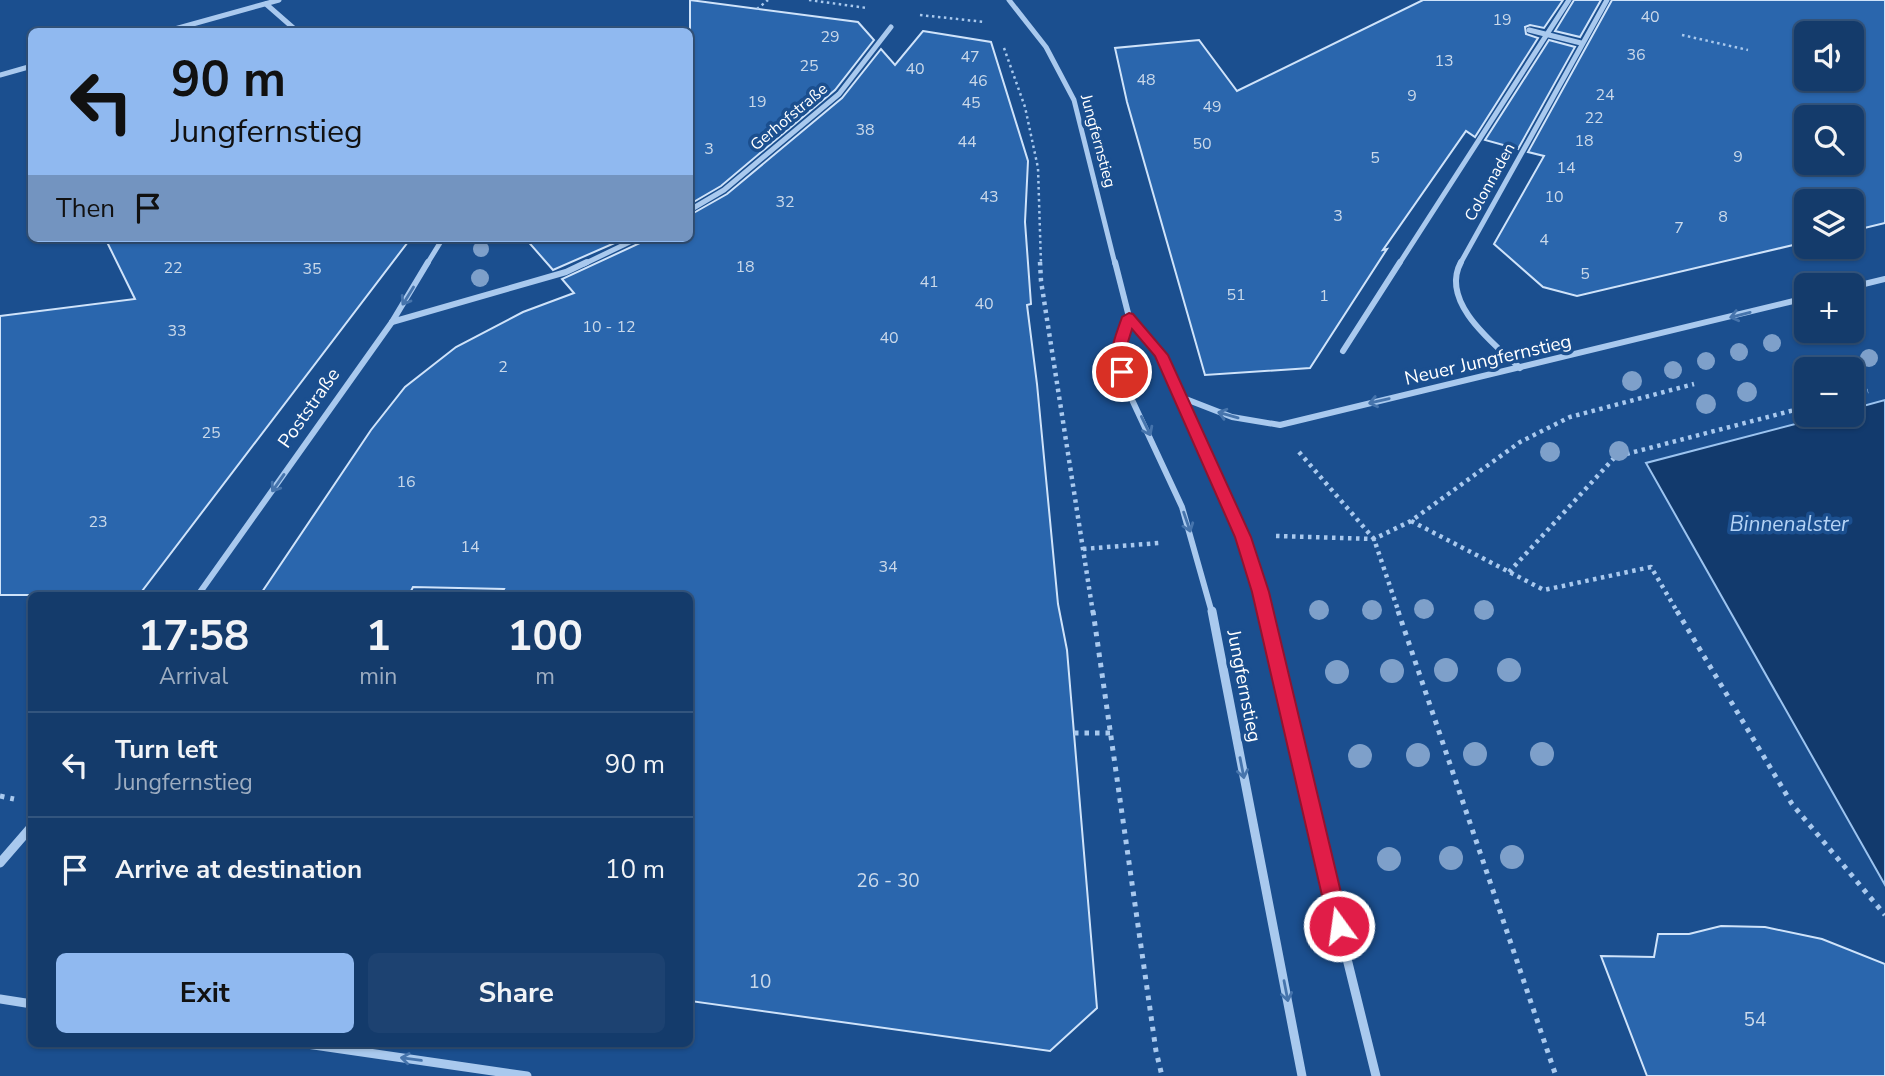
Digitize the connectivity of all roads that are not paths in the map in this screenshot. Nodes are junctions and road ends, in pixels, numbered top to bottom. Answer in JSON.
{"nodes":[{"id":1,"x":279,"y":0,"type":"edge"},
{"id":2,"x":1009,"y":0,"type":"edge"},
{"id":3,"x":1569,"y":0,"type":"edge"},
{"id":4,"x":1607,"y":0,"type":"edge"},
{"id":5,"x":266,"y":4,"type":"junction"},
{"id":6,"x":891,"y":27,"type":"dead end"},
{"id":7,"x":179,"y":28,"type":"edge"},
{"id":8,"x":293,"y":28,"type":"edge"},
{"id":9,"x":1529,"y":30,"type":"dead end"},
{"id":10,"x":1546,"y":34,"type":"junction"},
{"id":11,"x":1581,"y":43,"type":"junction"},
{"id":12,"x":28,"y":67,"type":"edge"},
{"id":13,"x":0,"y":75,"type":"edge"},
{"id":14,"x":693,"y":208,"type":"edge"},
{"id":15,"x":441,"y":242,"type":"edge"},
{"id":16,"x":630,"y":242,"type":"edge"},
{"id":17,"x":1885,"y":279,"type":"edge"},
{"id":18,"x":1864,"y":284,"type":"edge"},
{"id":19,"x":1794,"y":301,"type":"edge"},
{"id":20,"x":1129,"y":317,"type":"junction"},
{"id":21,"x":392,"y":322,"type":"junction"},
{"id":22,"x":1343,"y":351,"type":"dead end"},
{"id":23,"x":1520,"y":368,"type":"junction"},
{"id":24,"x":1178,"y":395,"type":"junction"},
{"id":25,"x":200,"y":592,"type":"edge"},
{"id":26,"x":28,"y":832,"type":"edge"},
{"id":27,"x":0,"y":863,"type":"edge"},
{"id":28,"x":0,"y":999,"type":"edge"},
{"id":29,"x":28,"y":1003,"type":"edge"},
{"id":30,"x":328,"y":1047,"type":"edge"},
{"id":31,"x":527,"y":1076,"type":"edge"},
{"id":32,"x":1302,"y":1076,"type":"edge"},
{"id":33,"x":1376,"y":1076,"type":"edge"}],
"edges":[{"from":1,"to":5,"type":"street"},
{"from":2,"to":20,"type":"street","name":"Jungfernstieg"},
{"from":3,"to":10,"type":"street","name":"Colonnaden"},
{"from":4,"to":11,"type":"street","name":"Colonnaden"},
{"from":5,"to":7,"type":"street"},
{"from":5,"to":8,"type":"street"},
{"from":6,"to":14,"type":"street","name":"Gerhofstraße"},
{"from":9,"to":10,"type":"street"},
{"from":10,"to":11,"type":"street"},
{"from":10,"to":22,"type":"street","name":"Colonnaden"},
{"from":11,"to":23,"type":"street","name":"Colonnaden"},
{"from":12,"to":13,"type":"street"},
{"from":15,"to":21,"type":"street","name":"Poststraße","one_way":true},
{"from":16,"to":21,"type":"street"},
{"from":17,"to":18,"type":"street"},
{"from":19,"to":23,"type":"street","name":"Neuer Jungfernstieg","one_way":true},
{"from":20,"to":24,"type":"street","name":"Jungfernstieg"},
{"from":20,"to":32,"type":"street","name":"Jungfernstieg","one_way":true},
{"from":21,"to":25,"type":"street","name":"Poststraße","one_way":true},
{"from":23,"to":24,"type":"street","name":"Neuer Jungfernstieg","one_way":true},
{"from":24,"to":33,"type":"street","name":"Jungfernstieg"},
{"from":26,"to":27,"type":"street"},
{"from":28,"to":29,"type":"street"},
{"from":31,"to":30,"type":"street","one_way":true}]}
